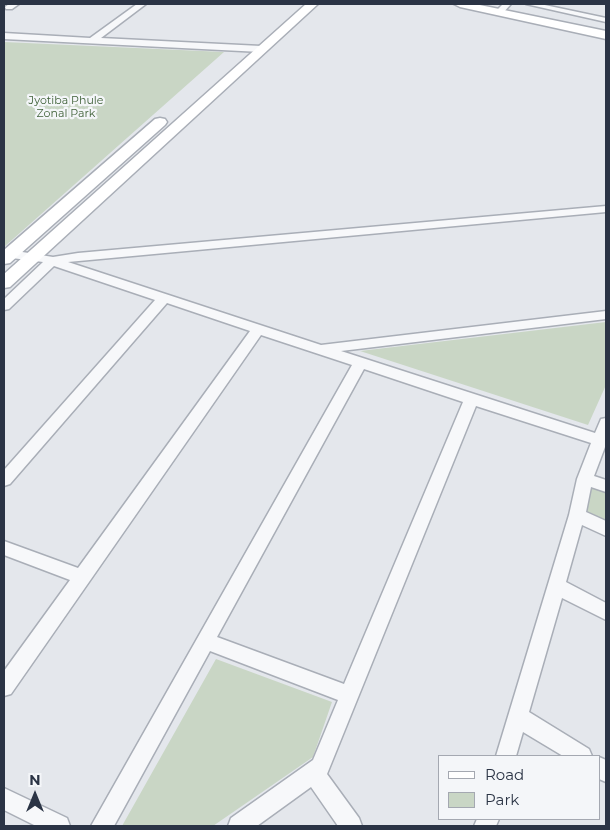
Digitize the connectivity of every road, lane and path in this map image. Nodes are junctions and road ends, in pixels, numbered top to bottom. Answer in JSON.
{"nodes":[{"id":1,"x":142,"y":4,"type":"edge"},
{"id":2,"x":312,"y":4,"type":"edge"},
{"id":3,"x":460,"y":4,"type":"edge"},
{"id":4,"x":530,"y":4,"type":"edge"},
{"id":5,"x":502,"y":6,"type":"edge"},
{"id":6,"x":295,"y":10,"type":"edge"},
{"id":7,"x":606,"y":20,"type":"edge"},
{"id":8,"x":606,"y":27,"type":"edge"},
{"id":9,"x":4,"y":36,"type":"edge"},
{"id":10,"x":606,"y":36,"type":"edge"},
{"id":11,"x":93,"y":40,"type":"junction"},
{"id":12,"x":246,"y":47,"type":"junction"},
{"id":13,"x":261,"y":49,"type":"junction"},
{"id":14,"x":606,"y":209,"type":"edge"},
{"id":15,"x":6,"y":255,"type":"edge"},
{"id":16,"x":33,"y":257,"type":"junction"},
{"id":17,"x":52,"y":261,"type":"junction"},
{"id":18,"x":4,"y":283,"type":"edge"},
{"id":19,"x":164,"y":298,"type":"junction"},
{"id":20,"x":4,"y":306,"type":"edge"},
{"id":21,"x":606,"y":315,"type":"edge"},
{"id":22,"x":258,"y":329,"type":"junction"},
{"id":23,"x":318,"y":349,"type":"junction"},
{"id":24,"x":360,"y":363,"type":"junction"},
{"id":25,"x":472,"y":399,"type":"junction"},
{"id":26,"x":604,"y":435,"type":"edge"},
{"id":27,"x":585,"y":479,"type":"junction"},
{"id":28,"x":4,"y":480,"type":"edge"},
{"id":29,"x":606,"y":486,"type":"edge"},
{"id":30,"x":577,"y":515,"type":"junction"},
{"id":31,"x":606,"y":529,"type":"edge"},
{"id":32,"x":4,"y":548,"type":"edge"},
{"id":33,"x":82,"y":577,"type":"junction"},
{"id":34,"x":556,"y":586,"type":"junction"},
{"id":35,"x":606,"y":612,"type":"edge"},
{"id":36,"x":205,"y":641,"type":"junction"},
{"id":37,"x":4,"y":687,"type":"edge"},
{"id":38,"x":350,"y":695,"type":"junction"},
{"id":39,"x":518,"y":717,"type":"junction"},
{"id":40,"x":506,"y":755,"type":"edge"},
{"id":41,"x":580,"y":755,"type":"edge"},
{"id":42,"x":313,"y":772,"type":"junction"},
{"id":43,"x":4,"y":799,"type":"edge"},
{"id":44,"x":58,"y":826,"type":"edge"},
{"id":45,"x":102,"y":826,"type":"edge"},
{"id":46,"x":239,"y":826,"type":"edge"},
{"id":47,"x":351,"y":826,"type":"edge"}],
"edges":[{"from":1,"to":11,"type":"street"},
{"from":2,"to":6,"type":"street"},
{"from":3,"to":5,"type":"street"},
{"from":4,"to":7,"type":"street"},
{"from":5,"to":8,"type":"street"},
{"from":5,"to":10,"type":"street"},
{"from":6,"to":12,"type":"street"},
{"from":6,"to":13,"type":"street"},
{"from":9,"to":11,"type":"street"},
{"from":11,"to":12,"type":"street"},
{"from":12,"to":13,"type":"street"},
{"from":12,"to":15,"type":"street"},
{"from":13,"to":16,"type":"street"},
{"from":14,"to":17,"type":"street"},
{"from":15,"to":16,"type":"street"},
{"from":16,"to":17,"type":"street"},
{"from":16,"to":18,"type":"street"},
{"from":17,"to":19,"type":"street"},
{"from":17,"to":20,"type":"street"},
{"from":19,"to":22,"type":"street"},
{"from":19,"to":28,"type":"street"},
{"from":21,"to":23,"type":"street"},
{"from":22,"to":23,"type":"street"},
{"from":22,"to":33,"type":"street"},
{"from":23,"to":24,"type":"street"},
{"from":24,"to":25,"type":"street"},
{"from":24,"to":36,"type":"street"},
{"from":25,"to":26,"type":"street"},
{"from":25,"to":38,"type":"street"},
{"from":26,"to":27,"type":"street"},
{"from":27,"to":29,"type":"street"},
{"from":27,"to":30,"type":"street"},
{"from":30,"to":31,"type":"street"},
{"from":30,"to":34,"type":"street"},
{"from":32,"to":33,"type":"street"},
{"from":33,"to":37,"type":"street"},
{"from":34,"to":35,"type":"street"},
{"from":34,"to":39,"type":"street"},
{"from":36,"to":38,"type":"street"},
{"from":36,"to":45,"type":"street"},
{"from":38,"to":42,"type":"street"},
{"from":39,"to":40,"type":"street"},
{"from":39,"to":41,"type":"street"},
{"from":42,"to":46,"type":"street"},
{"from":42,"to":47,"type":"street"},
{"from":43,"to":44,"type":"street"}]}
